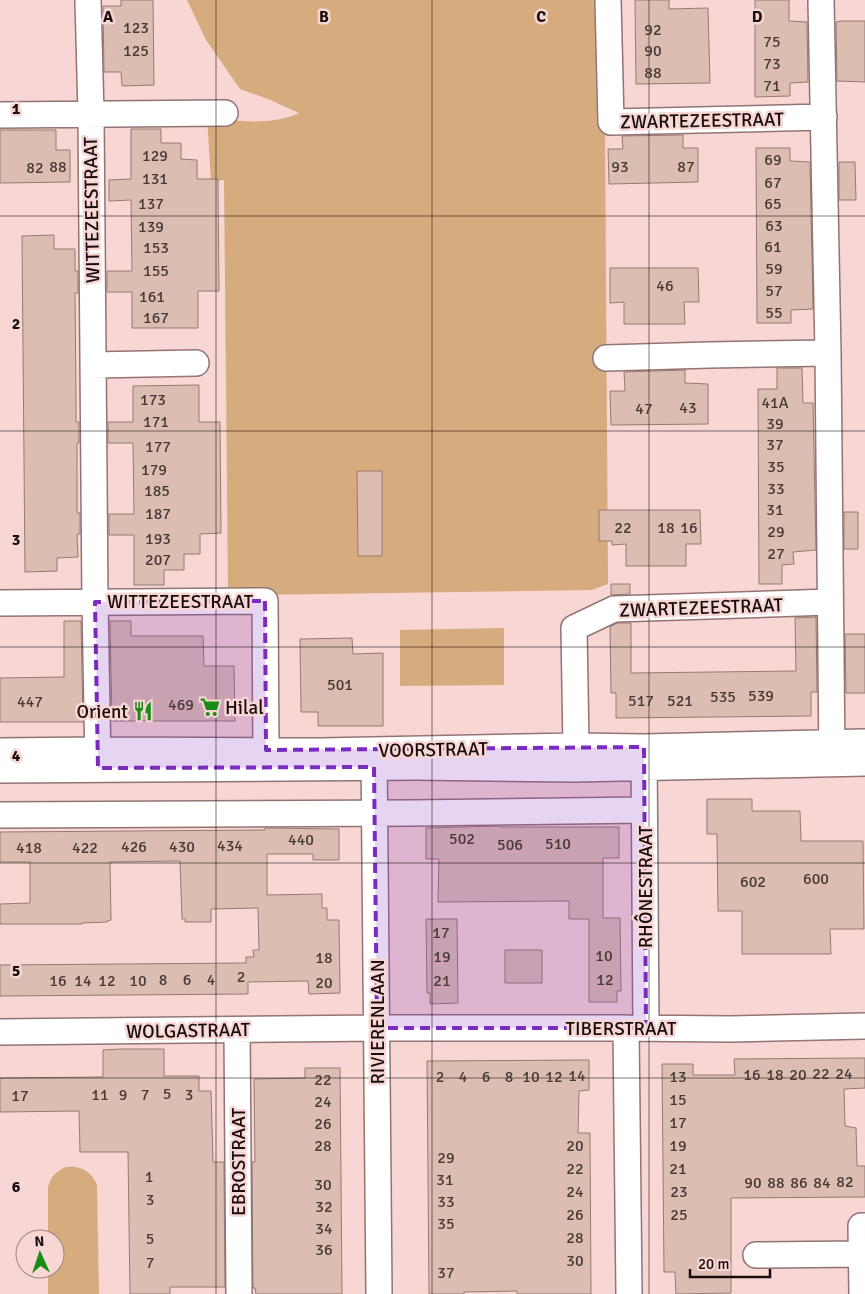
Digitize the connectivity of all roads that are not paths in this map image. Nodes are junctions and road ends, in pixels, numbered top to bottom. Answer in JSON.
{"nodes":[{"id":1,"x":88,"y":0,"type":"edge"},
{"id":2,"x":608,"y":0,"type":"edge"},
{"id":3,"x":821,"y":0,"type":"edge"},
{"id":4,"x":225,"y":113,"type":"dead end"},
{"id":5,"x":90,"y":114,"type":"junction"},
{"id":6,"x":0,"y":115,"type":"edge"},
{"id":7,"x":824,"y":117,"type":"junction"},
{"id":8,"x":828,"y":353,"type":"junction"},
{"id":9,"x":606,"y":358,"type":"dead end"},
{"id":10,"x":196,"y":363,"type":"dead end"},
{"id":11,"x":93,"y":366,"type":"junction"},
{"id":12,"x":95,"y":602,"type":"junction"},
{"id":13,"x":830,"y":602,"type":"junction"},
{"id":14,"x":0,"y":603,"type":"edge"},
{"id":15,"x":865,"y":742,"type":"edge"},
{"id":16,"x":576,"y":746,"type":"junction"},
{"id":17,"x":266,"y":750,"type":"junction"},
{"id":18,"x":0,"y":751,"type":"edge"},
{"id":19,"x":832,"y":753,"type":"junction"},
{"id":20,"x":644,"y":757,"type":"junction"},
{"id":21,"x":374,"y":758,"type":"junction"},
{"id":22,"x":98,"y":759,"type":"junction"},
{"id":23,"x":865,"y":763,"type":"edge"},
{"id":24,"x":0,"y":770,"type":"edge"},
{"id":25,"x":644,"y":810,"type":"junction"},
{"id":26,"x":375,"y":812,"type":"junction"},
{"id":27,"x":0,"y":815,"type":"edge"},
{"id":28,"x":865,"y":1026,"type":"edge"},
{"id":29,"x":377,"y":1028,"type":"junction"},
{"id":30,"x":636,"y":1028,"type":"junction"},
{"id":31,"x":237,"y":1030,"type":"junction"},
{"id":32,"x":0,"y":1032,"type":"edge"},
{"id":33,"x":865,"y":1226,"type":"edge"},
{"id":34,"x":862,"y":1254,"type":"junction"},
{"id":35,"x":756,"y":1255,"type":"dead end"},
{"id":36,"x":238,"y":1294,"type":"edge"},
{"id":37,"x":379,"y":1294,"type":"edge"},
{"id":38,"x":629,"y":1294,"type":"edge"},
{"id":39,"x":862,"y":1294,"type":"edge"}],
"edges":[{"from":1,"to":5,"type":"street","name":"WITTEZEESTRAAT"},
{"from":2,"to":7,"type":"street","name":"ZWARTEZEESTRAAT"},
{"from":3,"to":7,"type":"street"},
{"from":4,"to":5,"type":"street","name":"WITTEZEESTRAAT"},
{"from":5,"to":6,"type":"street","name":"WITTEZEESTRAAT"},
{"from":5,"to":11,"type":"street","name":"WITTEZEESTRAAT"},
{"from":7,"to":8,"type":"street"},
{"from":8,"to":9,"type":"street"},
{"from":8,"to":13,"type":"street"},
{"from":10,"to":11,"type":"street"},
{"from":11,"to":12,"type":"street","name":"WITTEZEESTRAAT"},
{"from":12,"to":14,"type":"street","name":"WITTEZEESTRAAT"},
{"from":12,"to":17,"type":"street","name":"WITTEZEESTRAAT"},
{"from":12,"to":22,"type":"street","name":"WITTEZEESTRAAT"},
{"from":13,"to":16,"type":"street","name":"ZWARTEZEESTRAAT"},
{"from":13,"to":19,"type":"street"},
{"from":15,"to":19,"type":"street","name":"VOORSTRAAT"},
{"from":16,"to":20,"type":"street","name":"VOORSTRAAT"},
{"from":16,"to":21,"type":"street","name":"VOORSTRAAT"},
{"from":17,"to":21,"type":"street","name":"VOORSTRAAT"},
{"from":17,"to":22,"type":"street","name":"VOORSTRAAT"},
{"from":18,"to":22,"type":"street","name":"VOORSTRAAT"},
{"from":19,"to":20,"type":"street","name":"VOORSTRAAT"},
{"from":19,"to":23,"type":"street","name":"VOORSTRAAT"},
{"from":20,"to":21,"type":"street","name":"VOORSTRAAT"},
{"from":20,"to":25,"type":"street","name":"RHÔNESTRAAT"},
{"from":21,"to":22,"type":"street","name":"VOORSTRAAT"},
{"from":21,"to":26,"type":"street","name":"RIVIERENLAAN"},
{"from":22,"to":24,"type":"street","name":"VOORSTRAAT"},
{"from":25,"to":26,"type":"street"},
{"from":25,"to":30,"type":"street","name":"RHÔNESTRAAT"},
{"from":26,"to":27,"type":"street"},
{"from":26,"to":29,"type":"street","name":"RIVIERENLAAN"},
{"from":28,"to":30,"type":"street","name":"TIBERSTRAAT"},
{"from":29,"to":30,"type":"street","name":"TIBERSTRAAT"},
{"from":29,"to":31,"type":"street","name":"WOLGASTRAAT"},
{"from":29,"to":37,"type":"street","name":"RIVIERENLAAN"},
{"from":30,"to":38,"type":"street","name":"RHÔNESTRAAT"},
{"from":31,"to":32,"type":"street","name":"WOLGASTRAAT"},
{"from":31,"to":36,"type":"street","name":"EBROSTRAAT"},
{"from":33,"to":34,"type":"street"},
{"from":34,"to":35,"type":"street"},
{"from":34,"to":39,"type":"street"}]}
